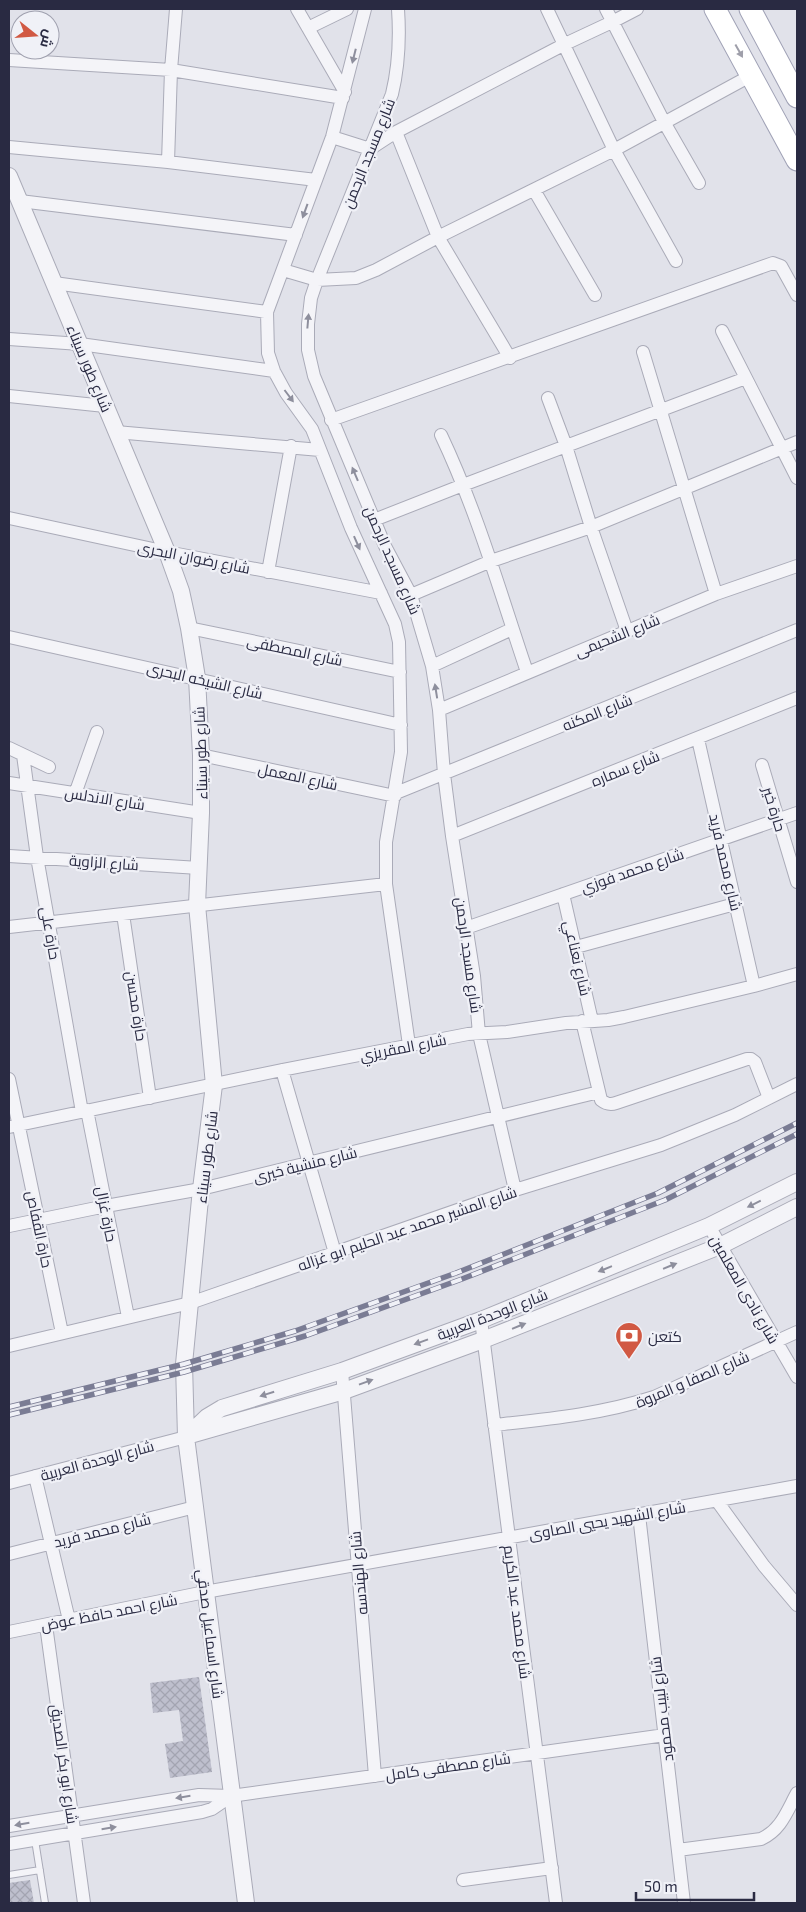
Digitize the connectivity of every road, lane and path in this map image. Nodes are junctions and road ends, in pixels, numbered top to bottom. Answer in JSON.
{"nodes":[{"id":1,"x":176,"y":9,"type":"edge"},
{"id":2,"x":297,"y":9,"type":"edge"},
{"id":3,"x":347,"y":9,"type":"edge"},
{"id":4,"x":365,"y":9,"type":"edge"},
{"id":5,"x":398,"y":9,"type":"edge"},
{"id":6,"x":547,"y":9,"type":"edge"},
{"id":7,"x":606,"y":9,"type":"edge"},
{"id":8,"x":637,"y":9,"type":"edge"},
{"id":9,"x":744,"y":9,"type":"edge"},
{"id":10,"x":750,"y":9,"type":"edge"},
{"id":11,"x":719,"y":15,"type":"edge"},
{"id":12,"x":612,"y":22,"type":"junction"},
{"id":13,"x":308,"y":28,"type":"junction"},
{"id":14,"x":565,"y":44,"type":"junction"},
{"id":15,"x":9,"y":60,"type":"edge"},
{"id":16,"x":171,"y":70,"type":"junction"},
{"id":17,"x":752,"y":75,"type":"junction"},
{"id":18,"x":794,"y":85,"type":"edge"},
{"id":19,"x":344,"y":95,"type":"junction"},
{"id":20,"x":664,"y":122,"type":"junction"},
{"id":21,"x":396,"y":132,"type":"junction"},
{"id":22,"x":332,"y":138,"type":"junction"},
{"id":23,"x":9,"y":147,"type":"edge"},
{"id":24,"x":370,"y":149,"type":"junction"},
{"id":25,"x":614,"y":150,"type":"junction"},
{"id":26,"x":797,"y":160,"type":"edge"},
{"id":27,"x":168,"y":162,"type":"junction"},
{"id":28,"x":9,"y":176,"type":"edge"},
{"id":29,"x":316,"y":180,"type":"junction"},
{"id":30,"x":699,"y":183,"type":"dead end"},
{"id":31,"x":534,"y":190,"type":"junction"},
{"id":32,"x":20,"y":200,"type":"junction"},
{"id":33,"x":296,"y":235,"type":"junction"},
{"id":34,"x":438,"y":237,"type":"junction"},
{"id":35,"x":676,"y":261,"type":"dead end"},
{"id":36,"x":283,"y":270,"type":"junction"},
{"id":37,"x":317,"y":280,"type":"junction"},
{"id":38,"x":54,"y":283,"type":"junction"},
{"id":39,"x":595,"y":295,"type":"dead end"},
{"id":40,"x":797,"y":295,"type":"edge"},
{"id":41,"x":267,"y":312,"type":"junction"},
{"id":42,"x":722,"y":331,"type":"dead end"},
{"id":43,"x":9,"y":339,"type":"edge"},
{"id":44,"x":80,"y":344,"type":"junction"},
{"id":45,"x":643,"y":352,"type":"dead end"},
{"id":46,"x":510,"y":358,"type":"junction"},
{"id":47,"x":274,"y":371,"type":"junction"},
{"id":48,"x":746,"y":378,"type":"junction"},
{"id":49,"x":9,"y":396,"type":"edge"},
{"id":50,"x":548,"y":398,"type":"dead end"},
{"id":51,"x":106,"y":406,"type":"junction"},
{"id":52,"x":660,"y":410,"type":"junction"},
{"id":53,"x":332,"y":420,"type":"junction"},
{"id":54,"x":116,"y":432,"type":"junction"},
{"id":55,"x":441,"y":436,"type":"dead end"},
{"id":56,"x":797,"y":442,"type":"edge"},
{"id":57,"x":291,"y":446,"type":"junction"},
{"id":58,"x":566,"y":446,"type":"junction"},
{"id":59,"x":782,"y":448,"type":"junction"},
{"id":60,"x":320,"y":450,"type":"junction"},
{"id":61,"x":797,"y":478,"type":"edge"},
{"id":62,"x":463,"y":485,"type":"junction"},
{"id":63,"x":684,"y":488,"type":"junction"},
{"id":64,"x":9,"y":518,"type":"edge"},
{"id":65,"x":374,"y":520,"type":"junction"},
{"id":66,"x":591,"y":527,"type":"junction"},
{"id":67,"x":167,"y":552,"type":"junction"},
{"id":68,"x":491,"y":561,"type":"junction"},
{"id":69,"x":797,"y":566,"type":"edge"},
{"id":70,"x":268,"y":572,"type":"junction"},
{"id":71,"x":381,"y":593,"type":"junction"},
{"id":72,"x":716,"y":594,"type":"junction"},
{"id":73,"x":411,"y":596,"type":"junction"},
{"id":74,"x":189,"y":628,"type":"junction"},
{"id":75,"x":512,"y":629,"type":"junction"},
{"id":76,"x":797,"y":630,"type":"edge"},
{"id":77,"x":627,"y":631,"type":"junction"},
{"id":78,"x":9,"y":637,"type":"edge"},
{"id":79,"x":432,"y":666,"type":"junction"},
{"id":80,"x":400,"y":672,"type":"junction"},
{"id":81,"x":527,"y":672,"type":"junction"},
{"id":82,"x":197,"y":678,"type":"junction"},
{"id":83,"x":797,"y":698,"type":"edge"},
{"id":84,"x":439,"y":710,"type":"junction"},
{"id":85,"x":401,"y":725,"type":"junction"},
{"id":86,"x":97,"y":732,"type":"dead end"},
{"id":87,"x":698,"y":738,"type":"junction"},
{"id":88,"x":9,"y":748,"type":"edge"},
{"id":89,"x":22,"y":755,"type":"junction"},
{"id":90,"x":201,"y":755,"type":"junction"},
{"id":91,"x":762,"y":765,"type":"dead end"},
{"id":92,"x":50,"y":768,"type":"dead end"},
{"id":93,"x":444,"y":774,"type":"junction"},
{"id":94,"x":9,"y":783,"type":"edge"},
{"id":95,"x":26,"y":786,"type":"junction"},
{"id":96,"x":76,"y":794,"type":"junction"},
{"id":97,"x":395,"y":795,"type":"junction"},
{"id":98,"x":201,"y":813,"type":"junction"},
{"id":99,"x":797,"y":813,"type":"edge"},
{"id":100,"x":778,"y":820,"type":"junction"},
{"id":101,"x":452,"y":836,"type":"junction"},
{"id":102,"x":721,"y":840,"type":"junction"},
{"id":103,"x":9,"y":856,"type":"edge"},
{"id":104,"x":37,"y":857,"type":"junction"},
{"id":105,"x":199,"y":868,"type":"junction"},
{"id":106,"x":797,"y":882,"type":"edge"},
{"id":107,"x":386,"y":884,"type":"junction"},
{"id":108,"x":563,"y":894,"type":"junction"},
{"id":109,"x":735,"y":904,"type":"junction"},
{"id":110,"x":197,"y":905,"type":"junction"},
{"id":111,"x":123,"y":914,"type":"junction"},
{"id":112,"x":49,"y":923,"type":"junction"},
{"id":113,"x":9,"y":927,"type":"edge"},
{"id":114,"x":466,"y":928,"type":"junction"},
{"id":115,"x":576,"y":947,"type":"junction"},
{"id":116,"x":797,"y":974,"type":"edge"},
{"id":117,"x":754,"y":986,"type":"junction"},
{"id":118,"x":587,"y":1021,"type":"junction"},
{"id":119,"x":479,"y":1034,"type":"junction"},
{"id":120,"x":409,"y":1045,"type":"junction"},
{"id":121,"x":282,"y":1070,"type":"junction"},
{"id":122,"x":9,"y":1079,"type":"edge"},
{"id":123,"x":214,"y":1084,"type":"junction"},
{"id":124,"x":797,"y":1084,"type":"edge"},
{"id":125,"x":599,"y":1092,"type":"junction"},
{"id":126,"x":150,"y":1098,"type":"junction"},
{"id":127,"x":769,"y":1098,"type":"junction"},
{"id":128,"x":84,"y":1111,"type":"junction"},
{"id":129,"x":496,"y":1117,"type":"junction"},
{"id":130,"x":13,"y":1126,"type":"edge"},
{"id":131,"x":309,"y":1163,"type":"junction"},
{"id":132,"x":797,"y":1182,"type":"edge"},
{"id":133,"x":201,"y":1189,"type":"junction"},
{"id":134,"x":514,"y":1190,"type":"junction"},
{"id":135,"x":106,"y":1206,"type":"junction"},
{"id":136,"x":797,"y":1208,"type":"edge"},
{"id":137,"x":38,"y":1220,"type":"junction"},
{"id":138,"x":9,"y":1226,"type":"edge"},
{"id":139,"x":708,"y":1226,"type":"junction"},
{"id":140,"x":720,"y":1246,"type":"junction"},
{"id":141,"x":335,"y":1252,"type":"junction"},
{"id":142,"x":190,"y":1303,"type":"junction"},
{"id":143,"x":128,"y":1317,"type":"junction"},
{"id":144,"x":480,"y":1320,"type":"junction"},
{"id":145,"x":797,"y":1332,"type":"edge"},
{"id":146,"x":62,"y":1333,"type":"junction"},
{"id":147,"x":483,"y":1340,"type":"junction"},
{"id":148,"x":777,"y":1343,"type":"junction"},
{"id":149,"x":9,"y":1346,"type":"edge"},
{"id":150,"x":184,"y":1364,"type":"joint"},
{"id":151,"x":342,"y":1371,"type":"junction"},
{"id":152,"x":797,"y":1377,"type":"edge"},
{"id":153,"x":344,"y":1391,"type":"junction"},
{"id":154,"x":494,"y":1425,"type":"junction"},
{"id":155,"x":186,"y":1436,"type":"junction"},
{"id":156,"x":35,"y":1476,"type":"junction"},
{"id":157,"x":9,"y":1483,"type":"edge"},
{"id":158,"x":797,"y":1486,"type":"edge"},
{"id":159,"x":717,"y":1500,"type":"junction"},
{"id":160,"x":195,"y":1507,"type":"junction"},
{"id":161,"x":639,"y":1515,"type":"junction"},
{"id":162,"x":509,"y":1538,"type":"junction"},
{"id":163,"x":51,"y":1543,"type":"junction"},
{"id":164,"x":9,"y":1554,"type":"edge"},
{"id":165,"x":358,"y":1565,"type":"junction"},
{"id":166,"x":205,"y":1592,"type":"junction"},
{"id":167,"x":797,"y":1605,"type":"edge"},
{"id":168,"x":69,"y":1620,"type":"junction"},
{"id":169,"x":46,"y":1625,"type":"junction"},
{"id":170,"x":9,"y":1632,"type":"edge"},
{"id":171,"x":664,"y":1735,"type":"junction"},
{"id":172,"x":537,"y":1753,"type":"junction"},
{"id":173,"x":375,"y":1776,"type":"junction"},
{"id":174,"x":797,"y":1793,"type":"edge"},
{"id":175,"x":231,"y":1796,"type":"junction"},
{"id":176,"x":72,"y":1816,"type":"junction"},
{"id":177,"x":9,"y":1826,"type":"edge"},
{"id":178,"x":74,"y":1833,"type":"junction"},
{"id":179,"x":35,"y":1840,"type":"junction"},
{"id":180,"x":9,"y":1844,"type":"edge"},
{"id":181,"x":678,"y":1850,"type":"junction"},
{"id":182,"x":552,"y":1868,"type":"junction"},
{"id":183,"x":40,"y":1870,"type":"junction"},
{"id":184,"x":9,"y":1875,"type":"edge"},
{"id":185,"x":463,"y":1880,"type":"dead end"},
{"id":186,"x":45,"y":1903,"type":"edge"},
{"id":187,"x":84,"y":1903,"type":"edge"},
{"id":188,"x":246,"y":1903,"type":"edge"},
{"id":189,"x":556,"y":1903,"type":"edge"},
{"id":190,"x":684,"y":1903,"type":"edge"}],
"edges":[{"from":1,"to":16,"type":"street"},
{"from":2,"to":13,"type":"street"},
{"from":3,"to":13,"type":"street"},
{"from":4,"to":19,"type":"street","name":"شارع مسجد الرحمن","one_way":true},
{"from":5,"to":24,"type":"street","name":"شارع مسجد الرحمن"},
{"from":6,"to":14,"type":"street"},
{"from":7,"to":12,"type":"street"},
{"from":8,"to":12,"type":"street"},
{"from":9,"to":11,"type":"main road"},
{"from":10,"to":18,"type":"main road"},
{"from":11,"to":17,"type":"main road","one_way":true},
{"from":12,"to":14,"type":"street"},
{"from":12,"to":20,"type":"street"},
{"from":13,"to":19,"type":"street"},
{"from":14,"to":21,"type":"street"},
{"from":14,"to":25,"type":"street"},
{"from":15,"to":16,"type":"street"},
{"from":16,"to":19,"type":"street"},
{"from":16,"to":27,"type":"street"},
{"from":17,"to":20,"type":"street"},
{"from":17,"to":26,"type":"main road"},
{"from":19,"to":22,"type":"street","name":"شارع مسجد الرحمن"},
{"from":20,"to":25,"type":"street"},
{"from":20,"to":30,"type":"street"},
{"from":21,"to":24,"type":"street"},
{"from":21,"to":34,"type":"street"},
{"from":22,"to":24,"type":"street"},
{"from":22,"to":29,"type":"street","name":"شارع مسجد الرحمن"},
{"from":23,"to":27,"type":"street"},
{"from":24,"to":37,"type":"street","name":"شارع مسجد الرحمن"},
{"from":25,"to":31,"type":"street"},
{"from":25,"to":35,"type":"street"},
{"from":27,"to":29,"type":"street"},
{"from":28,"to":32,"type":"street","name":"شارع طور سيناء"},
{"from":29,"to":33,"type":"street","name":"شارع مسجد الرحمن","one_way":true},
{"from":31,"to":34,"type":"street"},
{"from":31,"to":39,"type":"street"},
{"from":32,"to":33,"type":"street"},
{"from":32,"to":38,"type":"street","name":"شارع طور سيناء"},
{"from":33,"to":36,"type":"street","name":"شارع مسجد الرحمن"},
{"from":34,"to":37,"type":"street"},
{"from":34,"to":46,"type":"street"},
{"from":36,"to":37,"type":"street"},
{"from":36,"to":41,"type":"street","name":"شارع مسجد الرحمن"},
{"from":53,"to":37,"type":"street","name":"شارع مسجد الرحمن","one_way":true},
{"from":38,"to":41,"type":"street"},
{"from":38,"to":44,"type":"street","name":"شارع طور سيناء"},
{"from":40,"to":46,"type":"street"},
{"from":41,"to":47,"type":"street","name":"شارع مسجد الرحمن"},
{"from":42,"to":48,"type":"street"},
{"from":43,"to":44,"type":"street"},
{"from":44,"to":47,"type":"street"},
{"from":44,"to":51,"type":"street","name":"شارع طور سيناء"},
{"from":45,"to":52,"type":"street"},
{"from":46,"to":53,"type":"street"},
{"from":47,"to":60,"type":"street","name":"شارع مسجد الرحمن","one_way":true},
{"from":48,"to":52,"type":"street"},
{"from":48,"to":59,"type":"street"},
{"from":49,"to":51,"type":"street"},
{"from":50,"to":58,"type":"street"},
{"from":51,"to":54,"type":"street","name":"شارع طور سيناء"},
{"from":52,"to":58,"type":"street"},
{"from":52,"to":63,"type":"street"},
{"from":65,"to":53,"type":"street","name":"شارع مسجد الرحمن","one_way":true},
{"from":54,"to":57,"type":"street"},
{"from":54,"to":67,"type":"street","name":"شارع طور سيناء"},
{"from":55,"to":62,"type":"street"},
{"from":56,"to":59,"type":"street"},
{"from":57,"to":60,"type":"street"},
{"from":57,"to":70,"type":"street"},
{"from":58,"to":62,"type":"street"},
{"from":58,"to":66,"type":"street"},
{"from":59,"to":61,"type":"street"},
{"from":59,"to":63,"type":"street"},
{"from":60,"to":71,"type":"street","name":"شارع مسجد الرحمن","one_way":true},
{"from":62,"to":65,"type":"street"},
{"from":62,"to":68,"type":"street"},
{"from":63,"to":66,"type":"street"},
{"from":63,"to":72,"type":"street"},
{"from":64,"to":67,"type":"street","name":"شارع رضوان البحرى"},
{"from":65,"to":73,"type":"street","name":"شارع مسجد الرحمن"},
{"from":66,"to":68,"type":"street"},
{"from":66,"to":77,"type":"street"},
{"from":67,"to":70,"type":"street","name":"شارع رضوان البحرى"},
{"from":67,"to":74,"type":"street","name":"شارع طور سيناء"},
{"from":68,"to":73,"type":"street"},
{"from":68,"to":75,"type":"street"},
{"from":69,"to":72,"type":"street","name":"شارع الشحيمى"},
{"from":70,"to":71,"type":"street","name":"شارع رضوان البحرى"},
{"from":71,"to":80,"type":"street","name":"شارع مسجد الرحمن"},
{"from":72,"to":77,"type":"street","name":"شارع الشحيمى"},
{"from":73,"to":79,"type":"street","name":"شارع مسجد الرحمن"},
{"from":74,"to":80,"type":"street","name":"شارع المصطفى"},
{"from":74,"to":82,"type":"street","name":"شارع طور سيناء"},
{"from":75,"to":79,"type":"street"},
{"from":75,"to":81,"type":"street"},
{"from":76,"to":93,"type":"street","name":"شارع المكنه"},
{"from":77,"to":81,"type":"street","name":"شارع الشحيمى"},
{"from":78,"to":82,"type":"street","name":"شارع الشيخه البحرى"},
{"from":84,"to":79,"type":"street","name":"شارع مسجد الرحمن","one_way":true},
{"from":80,"to":85,"type":"street","name":"شارع مسجد الرحمن"},
{"from":81,"to":84,"type":"street","name":"شارع الشحيمى"},
{"from":82,"to":85,"type":"street","name":"شارع الشيخه البحرى"},
{"from":82,"to":90,"type":"street","name":"شارع طور سيناء"},
{"from":83,"to":87,"type":"street","name":"شارع سماره"},
{"from":84,"to":93,"type":"street","name":"شارع مسجد الرحمن"},
{"from":85,"to":97,"type":"street","name":"شارع مسجد الرحمن"},
{"from":86,"to":96,"type":"street"},
{"from":87,"to":101,"type":"street","name":"شارع سماره"},
{"from":87,"to":102,"type":"street","name":"شارع محمد فريد"},
{"from":88,"to":89,"type":"street"},
{"from":89,"to":92,"type":"street"},
{"from":89,"to":95,"type":"street","name":"حارة على"},
{"from":90,"to":97,"type":"street","name":"شارع المعمل"},
{"from":90,"to":98,"type":"street","name":"شارع طور سيناء"},
{"from":91,"to":100,"type":"street","name":"حارة خير"},
{"from":93,"to":97,"type":"street","name":"شارع المكنه"},
{"from":93,"to":101,"type":"street","name":"شارع مسجد الرحمن"},
{"from":94,"to":95,"type":"street","name":"شارع الاندلس"},
{"from":95,"to":96,"type":"street","name":"شارع الاندلس"},
{"from":95,"to":104,"type":"street","name":"حارة على"},
{"from":96,"to":98,"type":"street","name":"شارع الاندلس"},
{"from":97,"to":107,"type":"street","name":"شارع مسجد الرحمن"},
{"from":98,"to":105,"type":"street","name":"شارع طور سيناء"},
{"from":99,"to":100,"type":"street","name":"شارع محمد فوزي"},
{"from":100,"to":102,"type":"street","name":"شارع محمد فوزي"},
{"from":100,"to":106,"type":"street","name":"حارة خير"},
{"from":101,"to":114,"type":"street","name":"شارع مسجد الرحمن"},
{"from":102,"to":108,"type":"street","name":"شارع محمد فوزي"},
{"from":102,"to":109,"type":"street","name":"شارع محمد فريد"},
{"from":103,"to":104,"type":"street","name":"شارع الزاوية"},
{"from":104,"to":105,"type":"street","name":"شارع الزاوية"},
{"from":104,"to":112,"type":"street","name":"حارة على"},
{"from":105,"to":110,"type":"street","name":"شارع طور سيناء"},
{"from":107,"to":110,"type":"street"},
{"from":107,"to":120,"type":"street","name":"شارع مسجد الرحمن"},
{"from":108,"to":114,"type":"street","name":"شارع محمد فوزي"},
{"from":108,"to":115,"type":"street","name":"شارع نعناعي"},
{"from":109,"to":115,"type":"street"},
{"from":109,"to":117,"type":"street","name":"شارع محمد فريد"},
{"from":110,"to":111,"type":"street"},
{"from":110,"to":123,"type":"street","name":"شارع طور سيناء"},
{"from":111,"to":112,"type":"street"},
{"from":111,"to":126,"type":"street","name":"حارة محسن"},
{"from":112,"to":113,"type":"street"},
{"from":112,"to":128,"type":"street","name":"حارة على"},
{"from":114,"to":119,"type":"street","name":"شارع مسجد الرحمن"},
{"from":115,"to":118,"type":"street","name":"شارع نعناعي"},
{"from":116,"to":117,"type":"street","name":"شارع المقريزي"},
{"from":117,"to":118,"type":"street","name":"شارع المقريزي"},
{"from":118,"to":119,"type":"street","name":"شارع المقريزي"},
{"from":118,"to":125,"type":"street","name":"شارع نعناعي"},
{"from":119,"to":120,"type":"street","name":"شارع المقريزي"},
{"from":119,"to":129,"type":"street","name":"شارع مسجد الرحمن"},
{"from":120,"to":121,"type":"street","name":"شارع المقريزي"},
{"from":121,"to":123,"type":"street","name":"شارع المقريزي"},
{"from":121,"to":131,"type":"street"},
{"from":122,"to":130,"type":"street","name":"حارة القفاص"},
{"from":123,"to":126,"type":"street","name":"شارع المقريزي"},
{"from":123,"to":133,"type":"street","name":"شارع طور سيناء"},
{"from":124,"to":127,"type":"street","name":"شارع المشير محمد عبد الحليم ابو غزاله"},
{"from":125,"to":127,"type":"street"},
{"from":125,"to":129,"type":"street","name":"شارع منشية خيرى"},
{"from":126,"to":128,"type":"street","name":"شارع المقريزي"},
{"from":127,"to":134,"type":"street","name":"شارع المشير محمد عبد الحليم ابو غزاله"},
{"from":128,"to":130,"type":"street","name":"شارع المقريزي"},
{"from":128,"to":135,"type":"street","name":"حارة غزال"},
{"from":129,"to":131,"type":"street","name":"شارع منشية خيرى"},
{"from":129,"to":134,"type":"street","name":"شارع مسجد الرحمن"},
{"from":130,"to":137,"type":"street","name":"حارة القفاص"},
{"from":131,"to":133,"type":"street","name":"شارع منشية خيرى"},
{"from":131,"to":141,"type":"street"},
{"from":132,"to":139,"type":"street","name":"شارع الوحدة العربية","one_way":true},
{"from":133,"to":135,"type":"street","name":"شارع منشية خيرى"},
{"from":133,"to":142,"type":"street","name":"شارع طور سيناء"},
{"from":134,"to":141,"type":"street","name":"شارع المشير محمد عبد الحليم ابو غزاله"},
{"from":135,"to":137,"type":"street","name":"شارع منشية خيرى"},
{"from":135,"to":143,"type":"street","name":"حارة غزال"},
{"from":136,"to":140,"type":"street","name":"شارع الوحدة العربية"},
{"from":137,"to":138,"type":"street","name":"شارع منشية خيرى"},
{"from":137,"to":146,"type":"street","name":"حارة القفاص"},
{"from":139,"to":140,"type":"street","name":"شارع نادى المعلمين"},
{"from":139,"to":144,"type":"street","name":"شارع الوحدة العربية","one_way":true},
{"from":147,"to":140,"type":"street","name":"شارع الوحدة العربية","one_way":true},
{"from":140,"to":148,"type":"street","name":"شارع نادى المعلمين"},
{"from":141,"to":142,"type":"street","name":"شارع المشير محمد عبد الحليم ابو غزاله"},
{"from":142,"to":143,"type":"street","name":"شارع المشير محمد عبد الحليم ابو غزاله"},
{"from":142,"to":150,"type":"street","name":"شارع طور سيناء"},
{"from":143,"to":146,"type":"street","name":"شارع المشير محمد عبد الحليم ابو غزاله"},
{"from":144,"to":147,"type":"street","name":"شارع محمد عبد الكريم"},
{"from":144,"to":151,"type":"street","name":"شارع الوحدة العربية","one_way":true},
{"from":145,"to":148,"type":"street","name":"شارع الصفا و المروة"},
{"from":146,"to":149,"type":"street","name":"شارع المشير محمد عبد الحليم ابو غزاله"},
{"from":153,"to":147,"type":"street","name":"شارع الوحدة العربية","one_way":true},
{"from":147,"to":154,"type":"street","name":"شارع محمد عبد الكريم"},
{"from":148,"to":152,"type":"street","name":"شارع نادى المعلمين"},
{"from":148,"to":154,"type":"street","name":"شارع الصفا و المروة"},
{"from":150,"to":155,"type":"street","name":"شارع اسماعيل صدقي"},
{"from":151,"to":153,"type":"street","name":"شارع الهندسه"},
{"from":151,"to":155,"type":"street","name":"شارع الوحدة العربية","one_way":true},
{"from":153,"to":155,"type":"street","name":"شارع الوحدة العربية"},
{"from":153,"to":165,"type":"street","name":"شارع الهندسه"},
{"from":154,"to":162,"type":"street","name":"شارع محمد عبد الكريم"},
{"from":155,"to":156,"type":"street","name":"شارع الوحدة العربية"},
{"from":155,"to":160,"type":"street","name":"شارع اسماعيل صدقي"},
{"from":156,"to":157,"type":"street","name":"شارع الوحدة العربية"},
{"from":156,"to":163,"type":"street"},
{"from":158,"to":159,"type":"street","name":"شارع الشهيد يحيي الصاوى"},
{"from":159,"to":161,"type":"street","name":"شارع الشهيد يحيي الصاوى"},
{"from":159,"to":167,"type":"street"},
{"from":160,"to":163,"type":"street","name":"شارع محمد فريد"},
{"from":160,"to":166,"type":"street","name":"شارع اسماعيل صدقي"},
{"from":161,"to":162,"type":"street","name":"شارع الشهيد يحيي الصاوى"},
{"from":161,"to":171,"type":"street","name":"شارع لبيب محمود"},
{"from":162,"to":165,"type":"street","name":"شارع الشهيد يحيي الصاوى"},
{"from":162,"to":172,"type":"street","name":"شارع محمد عبد الكريم"},
{"from":163,"to":164,"type":"street","name":"شارع محمد فريد"},
{"from":163,"to":168,"type":"street"},
{"from":165,"to":166,"type":"street","name":"شارع احمد حافظ عوض"},
{"from":165,"to":173,"type":"street","name":"شارع الهندسه"},
{"from":166,"to":168,"type":"street","name":"شارع احمد حافظ عوض"},
{"from":166,"to":175,"type":"street","name":"شارع اسماعيل صدقي"},
{"from":168,"to":169,"type":"street","name":"شارع احمد حافظ عوض"},
{"from":169,"to":170,"type":"street","name":"شارع احمد حافظ عوض"},
{"from":169,"to":176,"type":"street","name":"شارع ابو بكر الصديق"},
{"from":171,"to":172,"type":"street","name":"شارع مصطفى كامل"},
{"from":171,"to":181,"type":"street","name":"شارع لبيب محمود"},
{"from":172,"to":173,"type":"street","name":"شارع مصطفى كامل"},
{"from":172,"to":182,"type":"street","name":"شارع محمد عبد الكريم"},
{"from":173,"to":175,"type":"street","name":"شارع مصطفى كامل"},
{"from":174,"to":181,"type":"street"},
{"from":175,"to":176,"type":"street","name":"شارع مصطفى كامل","one_way":true},
{"from":178,"to":175,"type":"street","name":"شارع مصطفى كامل","one_way":true},
{"from":175,"to":188,"type":"street","name":"شارع اسماعيل صدقي"},
{"from":176,"to":177,"type":"street","name":"شارع مصطفى كامل","one_way":true},
{"from":176,"to":178,"type":"street","name":"شارع ابو بكر الصديق"},
{"from":178,"to":179,"type":"street","name":"شارع مصطفى كامل"},
{"from":178,"to":187,"type":"street","name":"شارع ابو بكر الصديق"},
{"from":179,"to":180,"type":"street","name":"شارع مصطفى كامل"},
{"from":179,"to":183,"type":"lane"},
{"from":181,"to":190,"type":"street","name":"شارع لبيب محمود"},
{"from":182,"to":185,"type":"street"},
{"from":182,"to":189,"type":"street","name":"شارع محمد عبد الكريم"},
{"from":183,"to":184,"type":"lane"},
{"from":183,"to":186,"type":"lane"}]}
